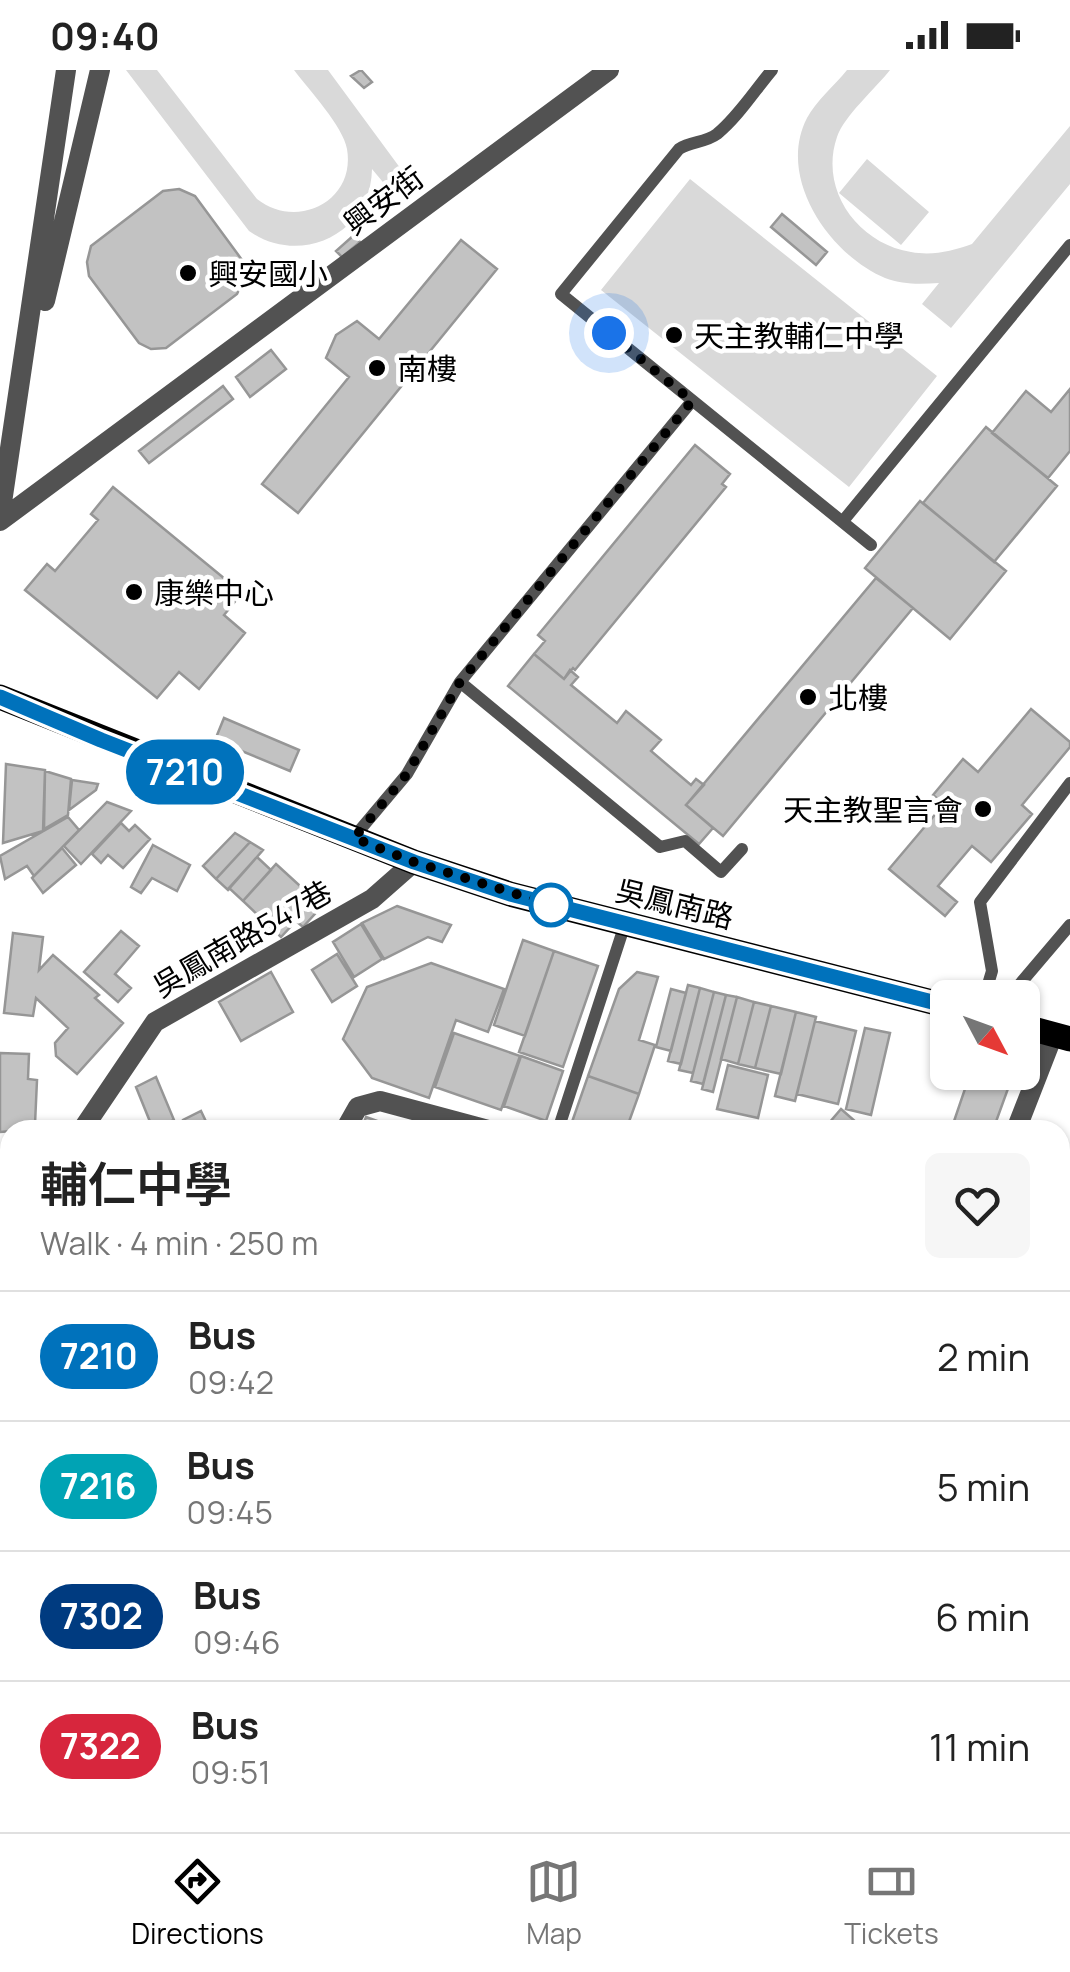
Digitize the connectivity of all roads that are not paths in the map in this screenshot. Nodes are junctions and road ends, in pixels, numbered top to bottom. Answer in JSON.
{"nodes":[{"id":1,"x":66,"y":70,"type":"edge"},
{"id":2,"x":100,"y":70,"type":"edge"},
{"id":3,"x":610,"y":70,"type":"edge"},
{"id":4,"x":772,"y":70,"type":"edge"},
{"id":5,"x":1070,"y":245,"type":"edge"},
{"id":6,"x":692,"y":401,"type":"junction"},
{"id":7,"x":14,"y":430,"type":"junction"},
{"id":8,"x":0,"y":518,"type":"edge"},
{"id":9,"x":843,"y":521,"type":"junction"},
{"id":10,"x":871,"y":544,"type":"dead end"},
{"id":11,"x":460,"y":682,"type":"junction"},
{"id":12,"x":0,"y":697,"type":"edge"},
{"id":13,"x":1070,"y":783,"type":"edge"},
{"id":14,"x":354,"y":838,"type":"junction"},
{"id":15,"x":742,"y":849,"type":"dead end"},
{"id":16,"x":414,"y":862,"type":"junction"},
{"id":17,"x":624,"y":924,"type":"junction"},
{"id":18,"x":1070,"y":925,"type":"edge"},
{"id":19,"x":989,"y":980,"type":"edge"},
{"id":20,"x":1023,"y":980,"type":"edge"},
{"id":21,"x":930,"y":1001,"type":"edge"},
{"id":22,"x":1062,"y":1037,"type":"edge"},
{"id":23,"x":89,"y":1120,"type":"edge"},
{"id":24,"x":351,"y":1120,"type":"edge"},
{"id":25,"x":451,"y":1120,"type":"edge"},
{"id":26,"x":561,"y":1120,"type":"edge"},
{"id":27,"x":1021,"y":1120,"type":"edge"}],
"edges":[{"from":1,"to":7,"type":"street"},
{"from":2,"to":7,"type":"street"},
{"from":3,"to":8,"type":"street","name":"興安街"},
{"from":4,"to":6,"type":"lane"},
{"from":5,"to":9,"type":"lane"},
{"from":6,"to":9,"type":"lane"},
{"from":6,"to":11,"type":"lane"},
{"from":7,"to":8,"type":"street"},
{"from":9,"to":10,"type":"lane"},
{"from":11,"to":14,"type":"lane"},
{"from":11,"to":15,"type":"lane"},
{"from":12,"to":14,"type":"main road","name":"吳鳳南路"},
{"from":13,"to":19,"type":"lane"},
{"from":14,"to":16,"type":"main road","name":"吳鳳南路"},
{"from":16,"to":17,"type":"main road","name":"吳鳳南路"},
{"from":16,"to":23,"type":"street","name":"吳鳳南路547巷"},
{"from":17,"to":21,"type":"main road","name":"吳鳳南路"},
{"from":17,"to":26,"type":"lane"},
{"from":18,"to":20,"type":"lane"},
{"from":22,"to":27,"type":"street"},
{"from":24,"to":25,"type":"street"}]}
